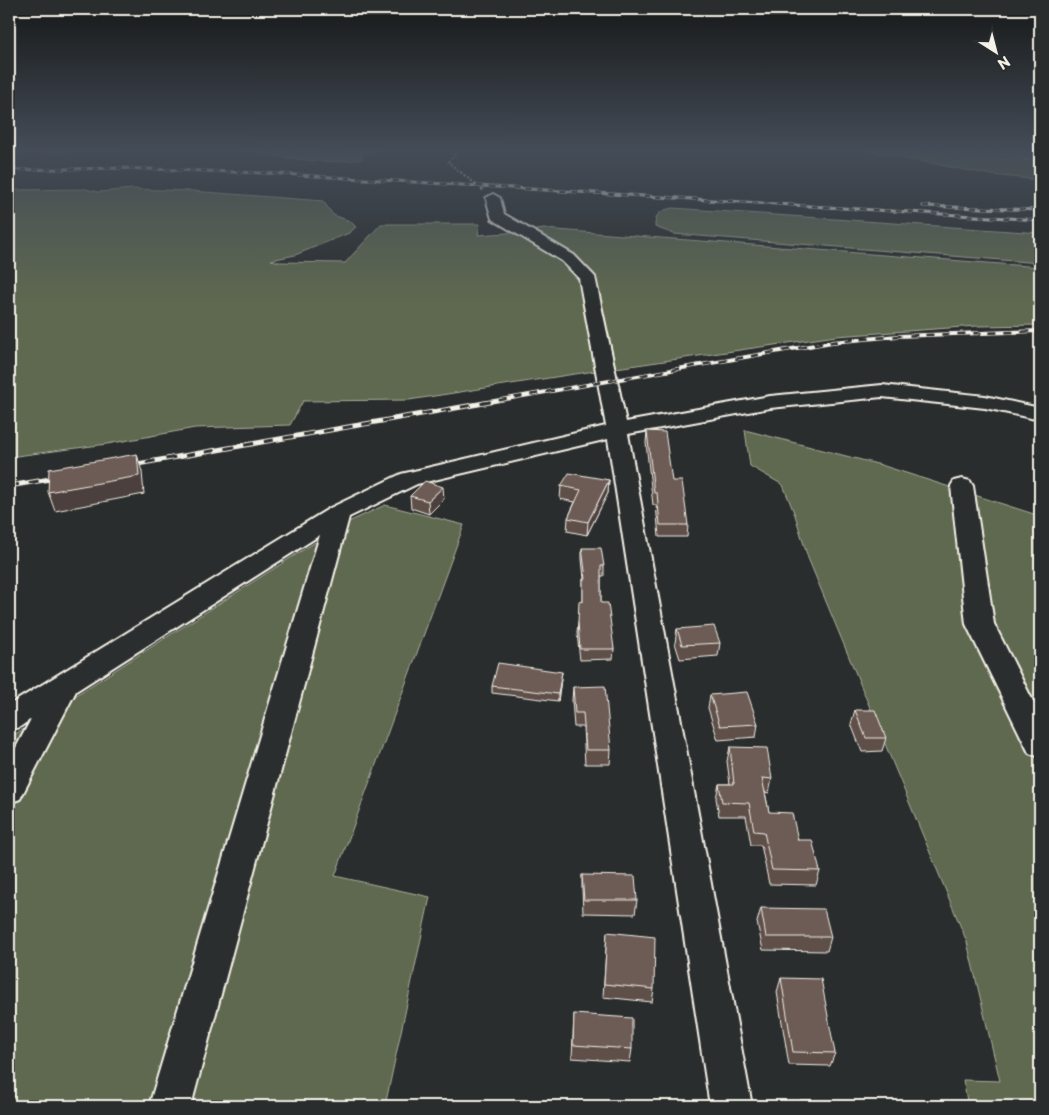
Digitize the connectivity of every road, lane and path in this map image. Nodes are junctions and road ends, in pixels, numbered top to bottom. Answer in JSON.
{"nodes":[{"id":1,"x":495,"y":201,"type":"edge"},
{"id":2,"x":1040,"y":414,"type":"edge"},
{"id":3,"x":617,"y":430,"type":"junction"},
{"id":4,"x":962,"y":486,"type":"dead end"},
{"id":5,"x":338,"y":513,"type":"junction"},
{"id":6,"x":66,"y":683,"type":"junction"},
{"id":7,"x":9,"y":719,"type":"edge"},
{"id":8,"x":1040,"y":745,"type":"edge"},
{"id":9,"x":9,"y":790,"type":"edge"},
{"id":10,"x":170,"y":1106,"type":"edge"},
{"id":11,"x":731,"y":1106,"type":"edge"}],
"edges":[{"from":1,"to":3,"type":"street"},
{"from":2,"to":3,"type":"street"},
{"from":3,"to":5,"type":"street"},
{"from":3,"to":11,"type":"street"},
{"from":4,"to":8,"type":"street"},
{"from":5,"to":6,"type":"street"},
{"from":5,"to":10,"type":"street"},
{"from":6,"to":7,"type":"street"},
{"from":6,"to":9,"type":"street"}]}
